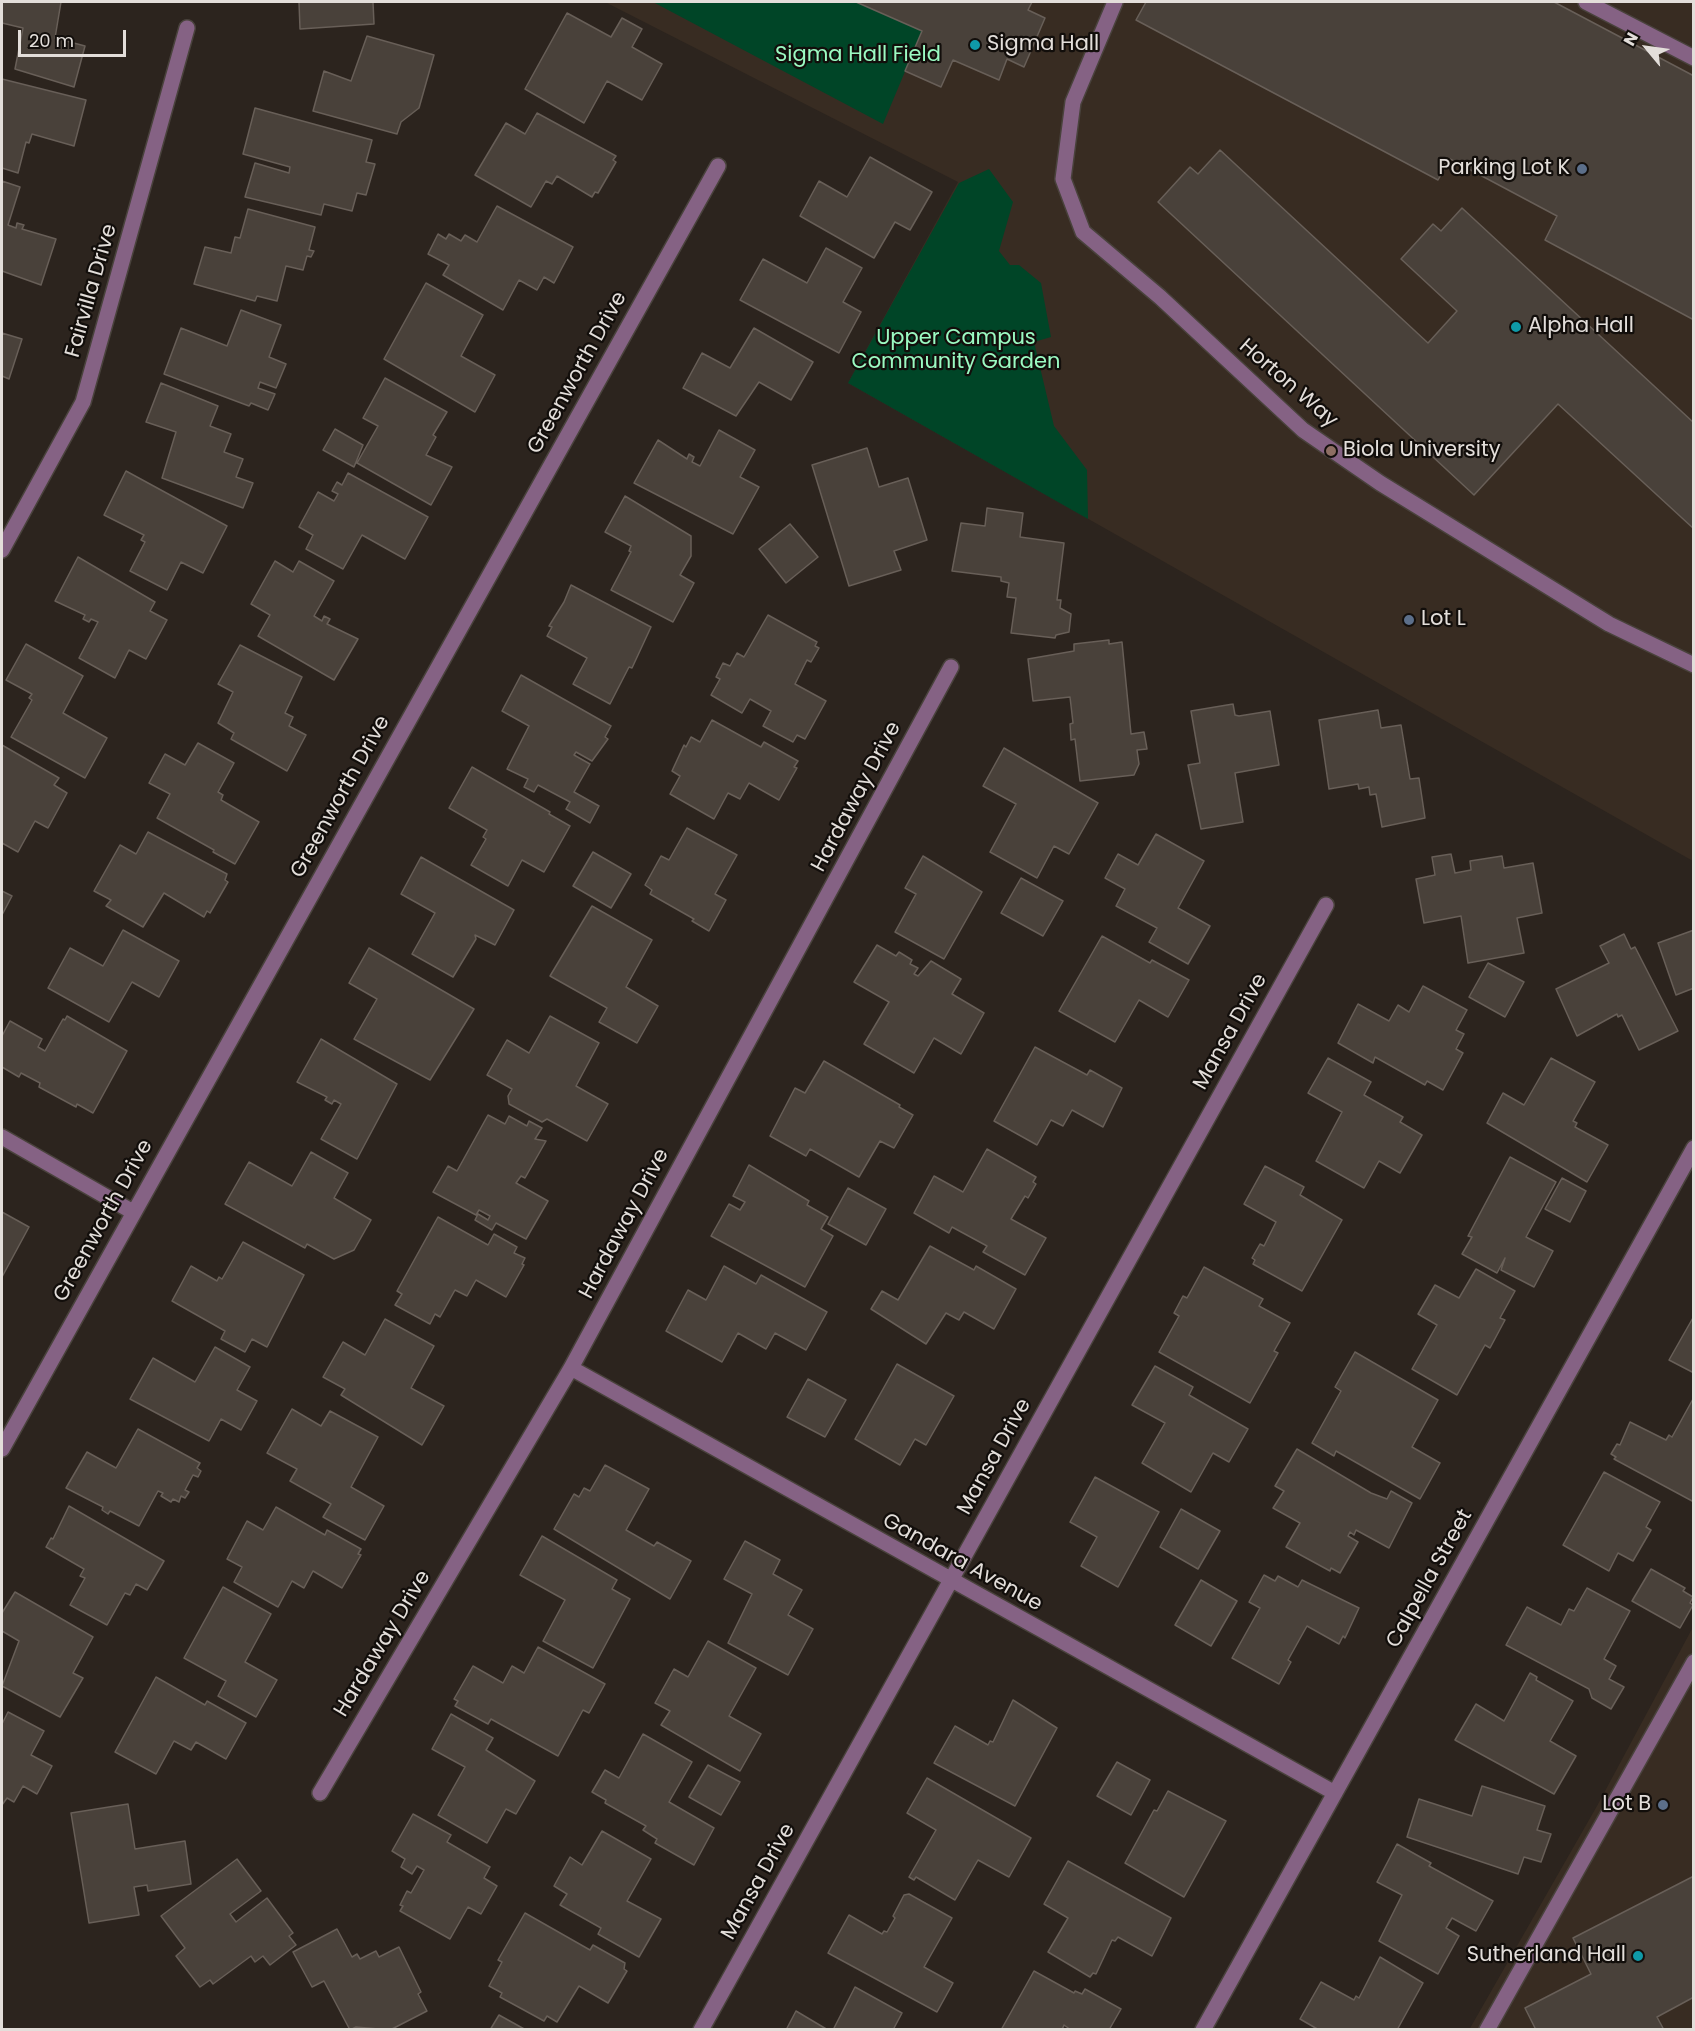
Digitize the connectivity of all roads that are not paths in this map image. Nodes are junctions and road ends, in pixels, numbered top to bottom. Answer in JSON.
{"nodes":[{"id":1,"x":1115,"y":2,"type":"edge"},
{"id":2,"x":1586,"y":2,"type":"edge"},
{"id":3,"x":187,"y":28,"type":"dead end"},
{"id":4,"x":1694,"y":58,"type":"edge"},
{"id":5,"x":718,"y":166,"type":"dead end"},
{"id":6,"x":2,"y":550,"type":"edge"},
{"id":7,"x":1694,"y":665,"type":"edge"},
{"id":8,"x":951,"y":666,"type":"dead end"},
{"id":9,"x":1326,"y":905,"type":"dead end"},
{"id":10,"x":2,"y":1137,"type":"edge"},
{"id":11,"x":1694,"y":1148,"type":"edge"},
{"id":12,"x":133,"y":1212,"type":"junction"},
{"id":13,"x":571,"y":1368,"type":"junction"},
{"id":14,"x":2,"y":1449,"type":"edge"},
{"id":15,"x":950,"y":1581,"type":"junction"},
{"id":16,"x":1694,"y":1662,"type":"edge"},
{"id":17,"x":1335,"y":1792,"type":"junction"},
{"id":18,"x":320,"y":1793,"type":"dead end"},
{"id":19,"x":701,"y":2030,"type":"edge"},
{"id":20,"x":1203,"y":2030,"type":"edge"},
{"id":21,"x":1486,"y":2030,"type":"edge"}],
"edges":[{"from":1,"to":7,"type":"street","name":"Horton Way"},
{"from":2,"to":4,"type":"street"},
{"from":3,"to":6,"type":"street","name":"Fairvilla Drive"},
{"from":5,"to":12,"type":"street","name":"Greenworth Drive"},
{"from":8,"to":13,"type":"street","name":"Hardaway Drive"},
{"from":9,"to":15,"type":"street","name":"Mansa Drive"},
{"from":10,"to":12,"type":"street"},
{"from":11,"to":17,"type":"street","name":"Calpella Street"},
{"from":12,"to":14,"type":"street","name":"Greenworth Drive"},
{"from":13,"to":15,"type":"street","name":"Gandara Avenue"},
{"from":13,"to":18,"type":"street","name":"Hardaway Drive"},
{"from":15,"to":17,"type":"street","name":"Gandara Avenue"},
{"from":15,"to":19,"type":"street","name":"Mansa Drive"},
{"from":16,"to":21,"type":"street"},
{"from":17,"to":20,"type":"street","name":"Calpella Street"}]}
